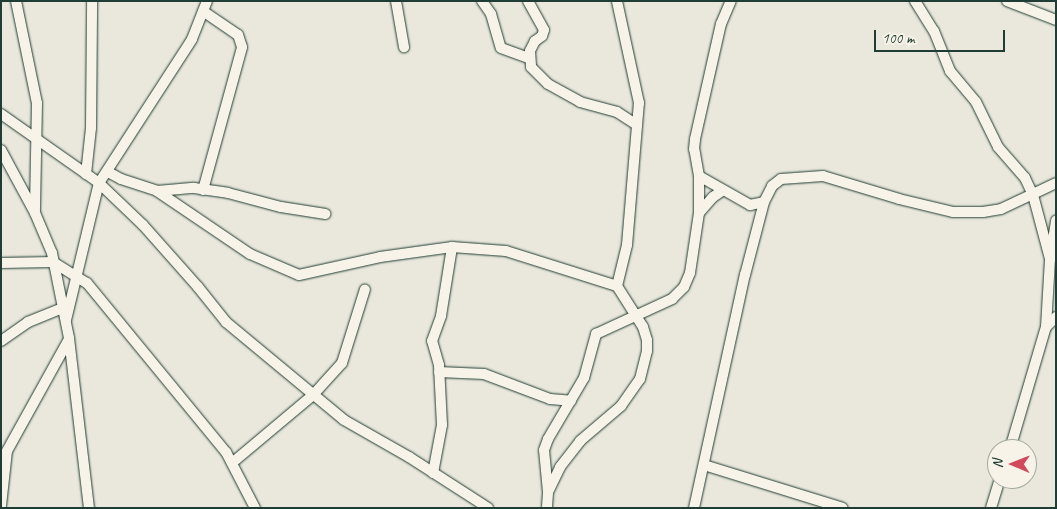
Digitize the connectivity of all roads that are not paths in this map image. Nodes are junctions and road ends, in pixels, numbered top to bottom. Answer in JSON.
{"nodes":[{"id":1,"x":16,"y":1,"type":"edge"},
{"id":2,"x":92,"y":1,"type":"edge"},
{"id":3,"x":396,"y":1,"type":"edge"},
{"id":4,"x":482,"y":1,"type":"edge"},
{"id":5,"x":528,"y":1,"type":"edge"},
{"id":6,"x":617,"y":1,"type":"edge"},
{"id":7,"x":731,"y":1,"type":"edge"},
{"id":8,"x":915,"y":1,"type":"edge"},
{"id":9,"x":1007,"y":1,"type":"edge"},
{"id":10,"x":205,"y":6,"type":"edge"},
{"id":11,"x":1056,"y":20,"type":"edge"},
{"id":12,"x":404,"y":47,"type":"dead end"},
{"id":13,"x":529,"y":58,"type":"junction"},
{"id":14,"x":1,"y":114,"type":"edge"},
{"id":15,"x":637,"y":125,"type":"junction"},
{"id":16,"x":37,"y":139,"type":"junction"},
{"id":17,"x":1,"y":150,"type":"edge"},
{"id":18,"x":108,"y":172,"type":"junction"},
{"id":19,"x":86,"y":174,"type":"junction"},
{"id":20,"x":699,"y":176,"type":"junction"},
{"id":21,"x":99,"y":183,"type":"junction"},
{"id":22,"x":1056,"y":183,"type":"edge"},
{"id":23,"x":157,"y":190,"type":"junction"},
{"id":24,"x":203,"y":190,"type":"junction"},
{"id":25,"x":722,"y":190,"type":"junction"},
{"id":26,"x":1032,"y":195,"type":"junction"},
{"id":27,"x":764,"y":202,"type":"junction"},
{"id":28,"x":699,"y":213,"type":"junction"},
{"id":29,"x":35,"y":214,"type":"junction"},
{"id":30,"x":325,"y":214,"type":"dead end"},
{"id":31,"x":1056,"y":220,"type":"edge"},
{"id":32,"x":452,"y":247,"type":"junction"},
{"id":33,"x":1050,"y":259,"type":"junction"},
{"id":34,"x":54,"y":262,"type":"junction"},
{"id":35,"x":1,"y":263,"type":"edge"},
{"id":36,"x":76,"y":276,"type":"junction"},
{"id":37,"x":617,"y":286,"type":"junction"},
{"id":38,"x":366,"y":289,"type":"dead end"},
{"id":39,"x":62,"y":308,"type":"junction"},
{"id":40,"x":637,"y":317,"type":"junction"},
{"id":41,"x":1056,"y":317,"type":"edge"},
{"id":42,"x":65,"y":323,"type":"junction"},
{"id":43,"x":1046,"y":327,"type":"junction"},
{"id":44,"x":69,"y":338,"type":"junction"},
{"id":45,"x":1,"y":341,"type":"edge"},
{"id":46,"x":439,"y":372,"type":"junction"},
{"id":47,"x":313,"y":394,"type":"junction"},
{"id":48,"x":571,"y":401,"type":"junction"},
{"id":49,"x":1013,"y":439,"type":"edge"},
{"id":50,"x":232,"y":464,"type":"junction"},
{"id":51,"x":704,"y":464,"type":"junction"},
{"id":52,"x":434,"y":473,"type":"junction"},
{"id":53,"x":997,"y":489,"type":"edge"},
{"id":54,"x":548,"y":492,"type":"junction"},
{"id":55,"x":1,"y":506,"type":"edge"},
{"id":56,"x":548,"y":507,"type":"edge"},
{"id":57,"x":89,"y":508,"type":"edge"},
{"id":58,"x":255,"y":508,"type":"edge"},
{"id":59,"x":488,"y":508,"type":"edge"},
{"id":60,"x":694,"y":508,"type":"edge"},
{"id":61,"x":843,"y":508,"type":"edge"},
{"id":62,"x":991,"y":508,"type":"edge"}],
"edges":[{"from":1,"to":16,"type":"street"},
{"from":2,"to":19,"type":"street"},
{"from":3,"to":12,"type":"street"},
{"from":4,"to":13,"type":"street"},
{"from":5,"to":13,"type":"street"},
{"from":6,"to":15,"type":"street"},
{"from":7,"to":20,"type":"street"},
{"from":8,"to":26,"type":"street"},
{"from":9,"to":11,"type":"street"},
{"from":10,"to":18,"type":"street"},
{"from":10,"to":24,"type":"street"},
{"from":13,"to":15,"type":"street"},
{"from":14,"to":16,"type":"street"},
{"from":15,"to":37,"type":"street"},
{"from":16,"to":19,"type":"street"},
{"from":16,"to":29,"type":"street"},
{"from":17,"to":29,"type":"street"},
{"from":18,"to":21,"type":"street"},
{"from":18,"to":23,"type":"street"},
{"from":19,"to":21,"type":"street"},
{"from":20,"to":25,"type":"street"},
{"from":20,"to":28,"type":"street"},
{"from":21,"to":36,"type":"street"},
{"from":21,"to":47,"type":"street"},
{"from":22,"to":26,"type":"street"},
{"from":23,"to":24,"type":"street"},
{"from":23,"to":32,"type":"street"},
{"from":24,"to":30,"type":"street"},
{"from":25,"to":27,"type":"street"},
{"from":25,"to":28,"type":"street"},
{"from":26,"to":27,"type":"street"},
{"from":26,"to":33,"type":"street"},
{"from":27,"to":51,"type":"street"},
{"from":28,"to":40,"type":"street"},
{"from":29,"to":34,"type":"street"},
{"from":31,"to":33,"type":"street"},
{"from":32,"to":37,"type":"street"},
{"from":32,"to":46,"type":"street"},
{"from":33,"to":43,"type":"street"},
{"from":34,"to":35,"type":"street"},
{"from":34,"to":36,"type":"street"},
{"from":34,"to":39,"type":"street"},
{"from":36,"to":42,"type":"street"},
{"from":36,"to":50,"type":"street"},
{"from":37,"to":40,"type":"street"},
{"from":38,"to":47,"type":"street"},
{"from":39,"to":42,"type":"street"},
{"from":39,"to":45,"type":"street"},
{"from":40,"to":48,"type":"street"},
{"from":40,"to":54,"type":"street"},
{"from":41,"to":43,"type":"street"},
{"from":42,"to":44,"type":"street"},
{"from":43,"to":49,"type":"street"},
{"from":44,"to":55,"type":"street"},
{"from":44,"to":57,"type":"street"},
{"from":46,"to":48,"type":"street"},
{"from":46,"to":52,"type":"street"},
{"from":47,"to":50,"type":"street"},
{"from":47,"to":52,"type":"street"},
{"from":48,"to":54,"type":"street"},
{"from":50,"to":58,"type":"street"},
{"from":51,"to":60,"type":"street"},
{"from":51,"to":61,"type":"street"},
{"from":52,"to":59,"type":"street"},
{"from":53,"to":62,"type":"street"},
{"from":54,"to":56,"type":"street"}]}
